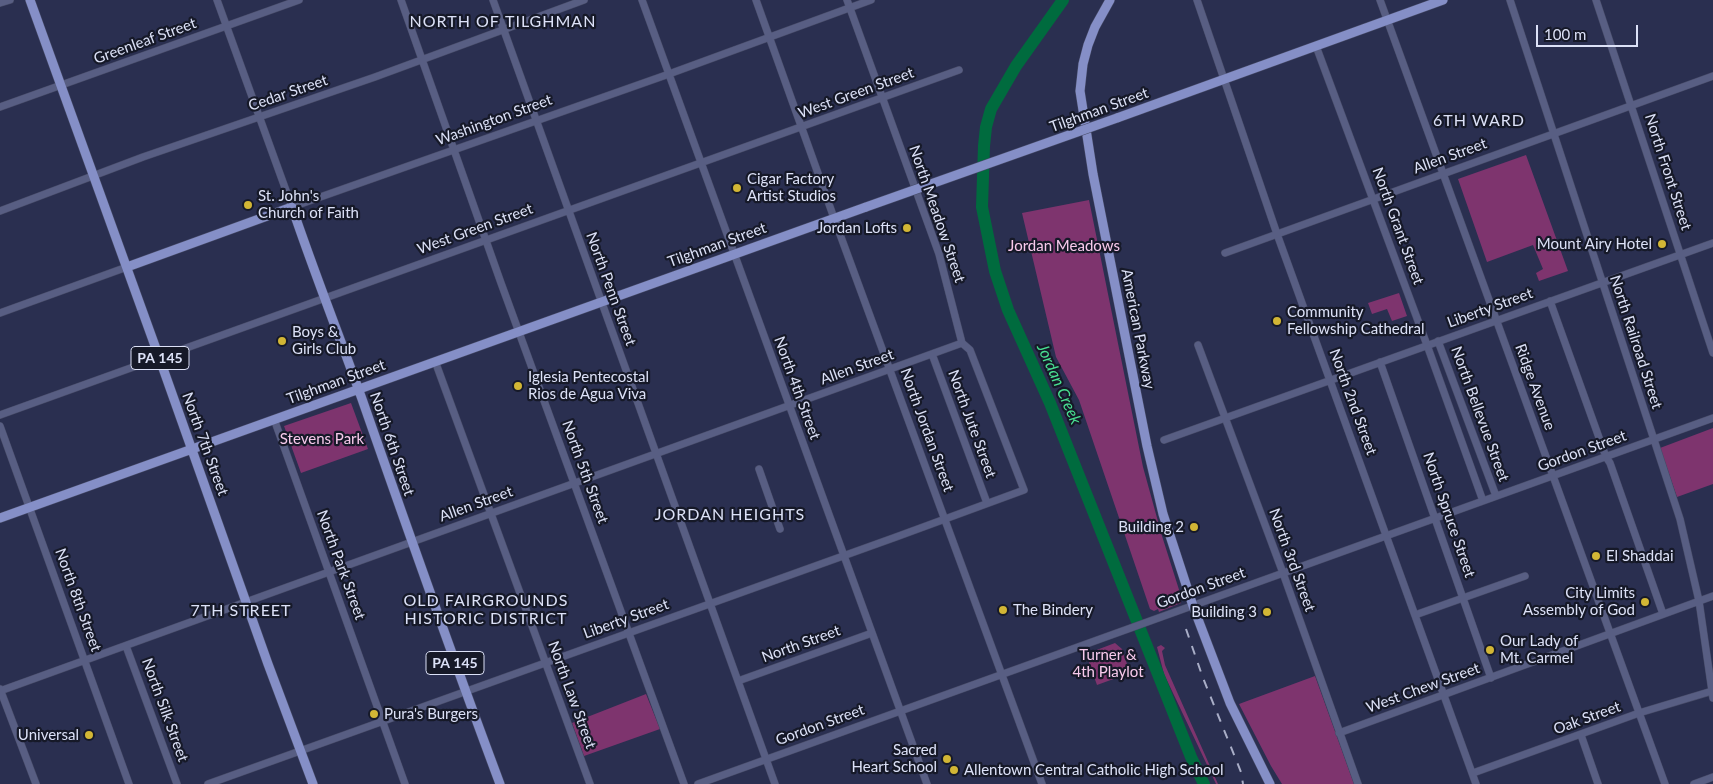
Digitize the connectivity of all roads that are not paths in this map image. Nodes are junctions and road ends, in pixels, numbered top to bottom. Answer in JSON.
{"nodes":[{"id":1,"x":10,"y":0,"type":"edge"},
{"id":2,"x":30,"y":0,"type":"edge"},
{"id":3,"x":218,"y":0,"type":"edge"},
{"id":4,"x":299,"y":0,"type":"edge"},
{"id":5,"x":400,"y":0,"type":"edge"},
{"id":6,"x":493,"y":0,"type":"edge"},
{"id":7,"x":584,"y":0,"type":"edge"},
{"id":8,"x":642,"y":0,"type":"edge"},
{"id":9,"x":756,"y":0,"type":"edge"},
{"id":10,"x":847,"y":0,"type":"edge"},
{"id":11,"x":871,"y":0,"type":"edge"},
{"id":12,"x":1110,"y":0,"type":"edge"},
{"id":13,"x":1197,"y":0,"type":"edge"},
{"id":14,"x":1380,"y":0,"type":"edge"},
{"id":15,"x":1444,"y":0,"type":"edge"},
{"id":16,"x":1510,"y":0,"type":"edge"},
{"id":17,"x":1596,"y":0,"type":"edge"},
{"id":18,"x":0,"y":3,"type":"edge"},
{"id":19,"x":849,"y":8,"type":"junction"},
{"id":20,"x":1387,"y":20,"type":"junction"},
{"id":21,"x":227,"y":26,"type":"junction"},
{"id":22,"x":503,"y":29,"type":"junction"},
{"id":23,"x":770,"y":37,"type":"junction"},
{"id":24,"x":1316,"y":46,"type":"junction"},
{"id":25,"x":422,"y":59,"type":"junction"},
{"id":26,"x":958,"y":70,"type":"dead end"},
{"id":27,"x":669,"y":74,"type":"junction"},
{"id":28,"x":1713,"y":76,"type":"edge"},
{"id":29,"x":1225,"y":79,"type":"junction"},
{"id":30,"x":61,"y":86,"type":"junction"},
{"id":31,"x":882,"y":98,"type":"junction"},
{"id":32,"x":1632,"y":106,"type":"junction"},
{"id":33,"x":0,"y":107,"type":"edge"},
{"id":34,"x":260,"y":117,"type":"junction"},
{"id":35,"x":536,"y":120,"type":"junction"},
{"id":36,"x":802,"y":127,"type":"junction"},
{"id":37,"x":1553,"y":134,"type":"junction"},
{"id":38,"x":454,"y":149,"type":"junction"},
{"id":39,"x":701,"y":164,"type":"junction"},
{"id":40,"x":1443,"y":174,"type":"junction"},
{"id":41,"x":94,"y":176,"type":"junction"},
{"id":42,"x":1372,"y":199,"type":"junction"},
{"id":43,"x":292,"y":207,"type":"junction"},
{"id":44,"x":0,"y":211,"type":"edge"},
{"id":45,"x":569,"y":211,"type":"junction"},
{"id":46,"x":834,"y":218,"type":"junction"},
{"id":47,"x":1277,"y":234,"type":"junction"},
{"id":48,"x":486,"y":240,"type":"junction"},
{"id":49,"x":1713,"y":243,"type":"edge"},
{"id":50,"x":1225,"y":253,"type":"dead end"},
{"id":51,"x":734,"y":254,"type":"junction"},
{"id":52,"x":1680,"y":254,"type":"junction"},
{"id":53,"x":127,"y":267,"type":"junction"},
{"id":54,"x":1602,"y":282,"type":"junction"},
{"id":55,"x":323,"y":298,"type":"junction"},
{"id":56,"x":601,"y":301,"type":"junction"},
{"id":57,"x":1550,"y":301,"type":"junction"},
{"id":58,"x":0,"y":313,"type":"edge"},
{"id":59,"x":1496,"y":320,"type":"junction"},
{"id":60,"x":520,"y":331,"type":"junction"},
{"id":61,"x":1438,"y":341,"type":"junction"},
{"id":62,"x":962,"y":343,"type":"junction"},
{"id":63,"x":1198,"y":345,"type":"dead end"},
{"id":64,"x":1428,"y":345,"type":"junction"},
{"id":65,"x":1713,"y":352,"type":"edge"},
{"id":66,"x":932,"y":354,"type":"junction"},
{"id":67,"x":159,"y":357,"type":"junction"},
{"id":68,"x":435,"y":361,"type":"junction"},
{"id":69,"x":1380,"y":362,"type":"junction"},
{"id":70,"x":890,"y":370,"type":"junction"},
{"id":71,"x":1330,"y":380,"type":"junction"},
{"id":72,"x":358,"y":388,"type":"junction"},
{"id":73,"x":789,"y":406,"type":"junction"},
{"id":74,"x":0,"y":415,"type":"edge"},
{"id":75,"x":1225,"y":417,"type":"junction"},
{"id":76,"x":1713,"y":418,"type":"edge"},
{"id":77,"x":274,"y":419,"type":"junction"},
{"id":78,"x":0,"y":426,"type":"edge"},
{"id":79,"x":1164,"y":440,"type":"dead end"},
{"id":80,"x":1654,"y":440,"type":"junction"},
{"id":81,"x":192,"y":449,"type":"junction"},
{"id":82,"x":656,"y":454,"type":"junction"},
{"id":83,"x":1606,"y":457,"type":"junction"},
{"id":84,"x":758,"y":469,"type":"dead end"},
{"id":85,"x":1553,"y":476,"type":"junction"},
{"id":86,"x":575,"y":484,"type":"junction"},
{"id":87,"x":1024,"y":490,"type":"joint"},
{"id":88,"x":1496,"y":496,"type":"junction"},
{"id":89,"x":1483,"y":500,"type":"junction"},
{"id":90,"x":987,"y":503,"type":"junction"},
{"id":91,"x":29,"y":507,"type":"junction"},
{"id":92,"x":492,"y":513,"type":"junction"},
{"id":93,"x":1436,"y":517,"type":"junction"},
{"id":94,"x":0,"y":518,"type":"edge"},
{"id":95,"x":946,"y":519,"type":"junction"},
{"id":96,"x":780,"y":529,"type":"dead end"},
{"id":97,"x":1386,"y":535,"type":"junction"},
{"id":98,"x":412,"y":542,"type":"junction"},
{"id":99,"x":844,"y":556,"type":"junction"},
{"id":100,"x":329,"y":573,"type":"junction"},
{"id":101,"x":1283,"y":573,"type":"junction"},
{"id":102,"x":1525,"y":576,"type":"dead end"},
{"id":103,"x":1713,"y":596,"type":"edge"},
{"id":104,"x":1463,"y":598,"type":"junction"},
{"id":105,"x":1699,"y":601,"type":"junction"},
{"id":106,"x":246,"y":602,"type":"junction"},
{"id":107,"x":710,"y":604,"type":"junction"},
{"id":108,"x":1193,"y":606,"type":"junction"},
{"id":109,"x":1663,"y":614,"type":"junction"},
{"id":110,"x":1415,"y":616,"type":"junction"},
{"id":111,"x":629,"y":632,"type":"junction"},
{"id":112,"x":872,"y":633,"type":"junction"},
{"id":113,"x":1610,"y":634,"type":"junction"},
{"id":114,"x":126,"y":646,"type":"junction"},
{"id":115,"x":85,"y":661,"type":"junction"},
{"id":116,"x":545,"y":662,"type":"junction"},
{"id":117,"x":1002,"y":675,"type":"junction"},
{"id":118,"x":1491,"y":678,"type":"junction"},
{"id":119,"x":738,"y":682,"type":"junction"},
{"id":120,"x":0,"y":690,"type":"edge"},
{"id":121,"x":465,"y":691,"type":"junction"},
{"id":122,"x":1444,"y":695,"type":"junction"},
{"id":123,"x":1712,"y":695,"type":"edge"},
{"id":124,"x":901,"y":711,"type":"junction"},
{"id":125,"x":1639,"y":714,"type":"junction"},
{"id":126,"x":382,"y":721,"type":"junction"},
{"id":127,"x":1339,"y":733,"type":"junction"},
{"id":128,"x":1580,"y":735,"type":"junction"},
{"id":129,"x":301,"y":750,"type":"junction"},
{"id":130,"x":766,"y":759,"type":"junction"},
{"id":131,"x":1473,"y":773,"type":"junction"},
{"id":132,"x":1713,"y":777,"type":"edge"},
{"id":133,"x":219,"y":782,"type":"edge"},
{"id":134,"x":36,"y":784,"type":"edge"},
{"id":135,"x":129,"y":784,"type":"edge"},
{"id":136,"x":177,"y":784,"type":"edge"},
{"id":137,"x":208,"y":784,"type":"edge"},
{"id":138,"x":313,"y":784,"type":"edge"},
{"id":139,"x":405,"y":784,"type":"edge"},
{"id":140,"x":500,"y":784,"type":"edge"},
{"id":141,"x":590,"y":784,"type":"edge"},
{"id":142,"x":684,"y":784,"type":"edge"},
{"id":143,"x":698,"y":784,"type":"edge"},
{"id":144,"x":775,"y":784,"type":"edge"},
{"id":145,"x":927,"y":784,"type":"edge"},
{"id":146,"x":1042,"y":784,"type":"edge"},
{"id":147,"x":1270,"y":784,"type":"edge"},
{"id":148,"x":1358,"y":784,"type":"edge"},
{"id":149,"x":1476,"y":784,"type":"edge"},
{"id":150,"x":1598,"y":784,"type":"edge"},
{"id":151,"x":1665,"y":784,"type":"edge"},
{"id":152,"x":1694,"y":784,"type":"edge"}],
"edges":[{"from":1,"to":18,"type":"street"},
{"from":2,"to":30,"type":"main road","name":"North 7th Street","number":"PA 145"},
{"from":3,"to":21,"type":"street","name":"North 6th Street"},
{"from":4,"to":21,"type":"street","name":"Greenleaf Street"},
{"from":5,"to":25,"type":"street","name":"North 5th Street"},
{"from":6,"to":22,"type":"street","name":"North Penn Street"},
{"from":7,"to":22,"type":"street","name":"Cedar Street"},
{"from":8,"to":27,"type":"street","name":"North 4th Street"},
{"from":9,"to":23,"type":"street","name":"North Jordan Street"},
{"from":10,"to":19,"type":"street","name":"North Meadow Street"},
{"from":11,"to":19,"type":"street","name":"Washington Street"},
{"from":12,"to":108,"type":"main road","name":"American Parkway"},
{"from":13,"to":29,"type":"street","name":"North 2nd Street"},
{"from":14,"to":20,"type":"street","name":"Ridge Avenue"},
{"from":15,"to":20,"type":"main road","name":"Tilghman Street"},
{"from":16,"to":37,"type":"street","name":"North Railroad Street"},
{"from":17,"to":32,"type":"street","name":"North Front Street"},
{"from":19,"to":23,"type":"street","name":"Washington Street"},
{"from":19,"to":31,"type":"street","name":"North Meadow Street"},
{"from":20,"to":24,"type":"main road","name":"Tilghman Street"},
{"from":20,"to":40,"type":"street","name":"Ridge Avenue"},
{"from":21,"to":30,"type":"street","name":"Greenleaf Street"},
{"from":21,"to":34,"type":"street","name":"North 6th Street"},
{"from":22,"to":25,"type":"street","name":"Cedar Street"},
{"from":22,"to":35,"type":"street","name":"North Penn Street"},
{"from":23,"to":27,"type":"street","name":"Washington Street"},
{"from":23,"to":36,"type":"street","name":"North Jordan Street"},
{"from":24,"to":29,"type":"main road","name":"Tilghman Street"},
{"from":24,"to":42,"type":"street","name":"North Grant Street"},
{"from":25,"to":34,"type":"street","name":"Cedar Street"},
{"from":25,"to":38,"type":"street","name":"North 5th Street"},
{"from":26,"to":31,"type":"street","name":"West Green Street"},
{"from":27,"to":35,"type":"street","name":"Washington Street"},
{"from":27,"to":39,"type":"street","name":"North 4th Street"},
{"from":28,"to":32,"type":"street","name":"Allen Street"},
{"from":29,"to":46,"type":"main road","name":"Tilghman Street","bridge":true},
{"from":29,"to":47,"type":"street","name":"North 2nd Street"},
{"from":30,"to":33,"type":"street","name":"Greenleaf Street"},
{"from":30,"to":41,"type":"main road","name":"North 7th Street","number":"PA 145"},
{"from":31,"to":36,"type":"street","name":"West Green Street"},
{"from":31,"to":62,"type":"street","name":"North Meadow Street"},
{"from":32,"to":37,"type":"street","name":"Allen Street"},
{"from":32,"to":52,"type":"street","name":"North Front Street"},
{"from":34,"to":41,"type":"street","name":"Cedar Street"},
{"from":34,"to":43,"type":"street","name":"North 6th Street"},
{"from":35,"to":38,"type":"street","name":"Washington Street"},
{"from":35,"to":45,"type":"street","name":"North Penn Street"},
{"from":36,"to":39,"type":"street","name":"West Green Street"},
{"from":36,"to":46,"type":"street","name":"North Jordan Street"},
{"from":37,"to":40,"type":"street","name":"Allen Street"},
{"from":37,"to":54,"type":"street","name":"North Railroad Street"},
{"from":38,"to":43,"type":"street","name":"Washington Street"},
{"from":38,"to":48,"type":"street","name":"North 5th Street"},
{"from":39,"to":45,"type":"street","name":"West Green Street"},
{"from":39,"to":51,"type":"street","name":"North 4th Street"},
{"from":40,"to":42,"type":"street","name":"Allen Street"},
{"from":40,"to":59,"type":"street","name":"Ridge Avenue"},
{"from":41,"to":44,"type":"street","name":"Cedar Street"},
{"from":41,"to":53,"type":"main road","name":"North 7th Street","number":"PA 145"},
{"from":42,"to":47,"type":"street","name":"Allen Street"},
{"from":42,"to":64,"type":"street","name":"North Grant Street"},
{"from":43,"to":53,"type":"main road","name":"Washington Street"},
{"from":43,"to":55,"type":"main road","name":"North 6th Street","number":"PA 145"},
{"from":45,"to":48,"type":"street","name":"West Green Street"},
{"from":45,"to":56,"type":"street","name":"North Penn Street"},
{"from":46,"to":51,"type":"main road","name":"Tilghman Street"},
{"from":46,"to":70,"type":"street","name":"North Jordan Street"},
{"from":47,"to":50,"type":"street","name":"Allen Street"},
{"from":47,"to":71,"type":"street","name":"North 2nd Street"},
{"from":48,"to":55,"type":"street","name":"West Green Street"},
{"from":48,"to":60,"type":"street","name":"North 5th Street"},
{"from":49,"to":52,"type":"street","name":"Liberty Street"},
{"from":51,"to":56,"type":"main road","name":"Tilghman Street"},
{"from":51,"to":73,"type":"street","name":"North 4th Street"},
{"from":52,"to":54,"type":"street","name":"Liberty Street"},
{"from":52,"to":65,"type":"street","name":"North Front Street"},
{"from":53,"to":58,"type":"street"},
{"from":53,"to":67,"type":"main road","name":"North 7th Street","number":"PA 145"},
{"from":54,"to":57,"type":"street","name":"Liberty Street"},
{"from":54,"to":80,"type":"street","name":"North Railroad Street"},
{"from":55,"to":67,"type":"street","name":"West Green Street"},
{"from":55,"to":72,"type":"main road","name":"North 6th Street","number":"PA 145"},
{"from":56,"to":60,"type":"main road","name":"Tilghman Street"},
{"from":56,"to":82,"type":"street","name":"North Penn Street"},
{"from":57,"to":59,"type":"street","name":"Liberty Street"},
{"from":57,"to":83,"type":"street"},
{"from":59,"to":61,"type":"street","name":"Liberty Street"},
{"from":59,"to":85,"type":"street","name":"Ridge Avenue"},
{"from":60,"to":68,"type":"main road","name":"Tilghman Street"},
{"from":60,"to":86,"type":"street","name":"North 5th Street"},
{"from":61,"to":64,"type":"street","name":"Liberty Street"},
{"from":61,"to":88,"type":"street","name":"North Bellevue Street"},
{"from":62,"to":66,"type":"street","name":"Allen Street"},
{"from":62,"to":87,"type":"street","name":"North Meadow Street"},
{"from":63,"to":75,"type":"street","name":"North 3rd Street"},
{"from":64,"to":69,"type":"street","name":"Liberty Street"},
{"from":64,"to":89,"type":"street","name":"North Grant Street"},
{"from":66,"to":70,"type":"street","name":"Allen Street"},
{"from":66,"to":90,"type":"street","name":"North Jute Street"},
{"from":67,"to":74,"type":"street","name":"West Green Street"},
{"from":67,"to":81,"type":"main road","name":"North 7th Street","number":"PA 145"},
{"from":68,"to":72,"type":"main road","name":"Tilghman Street"},
{"from":68,"to":92,"type":"street","name":"North Law Street"},
{"from":69,"to":71,"type":"street","name":"Liberty Street"},
{"from":69,"to":93,"type":"street","name":"North Spruce Street"},
{"from":70,"to":73,"type":"street","name":"Allen Street"},
{"from":70,"to":95,"type":"street","name":"North Jordan Street"},
{"from":71,"to":75,"type":"street","name":"Liberty Street"},
{"from":71,"to":97,"type":"street","name":"North 2nd Street"},
{"from":72,"to":77,"type":"main road","name":"Tilghman Street"},
{"from":72,"to":98,"type":"main road","name":"North 6th Street","number":"PA 145"},
{"from":73,"to":82,"type":"street","name":"Allen Street"},
{"from":73,"to":99,"type":"street","name":"North 4th Street"},
{"from":75,"to":79,"type":"street","name":"Liberty Street"},
{"from":75,"to":101,"type":"street","name":"North 3rd Street"},
{"from":76,"to":80,"type":"street","name":"Gordon Street"},
{"from":77,"to":81,"type":"main road","name":"Tilghman Street"},
{"from":77,"to":100,"type":"street","name":"North Park Street"},
{"from":78,"to":91,"type":"street","name":"North 8th Street"},
{"from":80,"to":83,"type":"street","name":"Gordon Street"},
{"from":80,"to":105,"type":"street","name":"North Railroad Street"},
{"from":81,"to":91,"type":"main road","name":"Tilghman Street"},
{"from":81,"to":106,"type":"main road","name":"North 7th Street","number":"PA 145"},
{"from":82,"to":86,"type":"street","name":"Allen Street"},
{"from":82,"to":107,"type":"street","name":"North Penn Street"},
{"from":83,"to":85,"type":"street","name":"Gordon Street"},
{"from":83,"to":109,"type":"street"},
{"from":84,"to":96,"type":"street"},
{"from":85,"to":88,"type":"street","name":"Gordon Street"},
{"from":85,"to":113,"type":"street","name":"Ridge Avenue"},
{"from":86,"to":92,"type":"street","name":"Allen Street"},
{"from":86,"to":111,"type":"street","name":"North 5th Street"},
{"from":87,"to":90,"type":"street","name":"Liberty Street"},
{"from":88,"to":89,"type":"street","name":"Gordon Street"},
{"from":89,"to":93,"type":"street","name":"Gordon Street"},
{"from":90,"to":95,"type":"street","name":"Liberty Street"},
{"from":91,"to":94,"type":"main road","name":"Tilghman Street"},
{"from":91,"to":115,"type":"street","name":"North 8th Street"},
{"from":92,"to":98,"type":"street","name":"Allen Street"},
{"from":92,"to":116,"type":"street","name":"North Law Street"},
{"from":93,"to":97,"type":"street","name":"Gordon Street"},
{"from":93,"to":104,"type":"street","name":"North Spruce Street"},
{"from":95,"to":99,"type":"street","name":"Liberty Street"},
{"from":95,"to":117,"type":"street","name":"North Jordan Street"},
{"from":97,"to":101,"type":"street","name":"Gordon Street"},
{"from":97,"to":110,"type":"street","name":"North 2nd Street"},
{"from":98,"to":100,"type":"street","name":"Allen Street"},
{"from":98,"to":121,"type":"main road","name":"North 6th Street","number":"PA 145"},
{"from":99,"to":107,"type":"street","name":"Liberty Street"},
{"from":99,"to":112,"type":"street","name":"North 4th Street"},
{"from":100,"to":106,"type":"street","name":"Allen Street"},
{"from":100,"to":126,"type":"street","name":"North Park Street"},
{"from":101,"to":108,"type":"street","name":"Gordon Street"},
{"from":101,"to":127,"type":"street","name":"North 3rd Street"},
{"from":102,"to":104,"type":"street"},
{"from":103,"to":105,"type":"street","name":"West Chew Street"},
{"from":104,"to":110,"type":"street"},
{"from":104,"to":118,"type":"street","name":"North Spruce Street"},
{"from":105,"to":109,"type":"street","name":"West Chew Street"},
{"from":105,"to":123,"type":"street","name":"North Railroad Street"},
{"from":106,"to":114,"type":"street","name":"Allen Street"},
{"from":106,"to":129,"type":"main road","name":"North 7th Street","number":"PA 145"},
{"from":107,"to":111,"type":"street","name":"Liberty Street"},
{"from":107,"to":119,"type":"street","name":"North Penn Street"},
{"from":108,"to":117,"type":"street","name":"Gordon Street"},
{"from":108,"to":147,"type":"main road","name":"American Parkway"},
{"from":109,"to":113,"type":"street","name":"West Chew Street"},
{"from":110,"to":122,"type":"street","name":"North 2nd Street"},
{"from":111,"to":116,"type":"street","name":"Liberty Street"},
{"from":111,"to":142,"type":"street","name":"North 5th Street"},
{"from":112,"to":119,"type":"street","name":"North Street"},
{"from":112,"to":124,"type":"street","name":"North 4th Street"},
{"from":113,"to":118,"type":"street","name":"West Chew Street"},
{"from":113,"to":125,"type":"street","name":"Ridge Avenue"},
{"from":114,"to":115,"type":"street","name":"Allen Street"},
{"from":114,"to":136,"type":"street","name":"North Silk Street"},
{"from":115,"to":120,"type":"street","name":"Allen Street"},
{"from":115,"to":135,"type":"street","name":"North 8th Street"},
{"from":116,"to":121,"type":"street","name":"Liberty Street"},
{"from":116,"to":141,"type":"street","name":"North Law Street"},
{"from":117,"to":124,"type":"street","name":"Gordon Street"},
{"from":117,"to":146,"type":"street","name":"North Jordan Street"},
{"from":118,"to":122,"type":"street","name":"West Chew Street"},
{"from":119,"to":130,"type":"street","name":"North Penn Street"},
{"from":120,"to":134,"type":"street"},
{"from":121,"to":126,"type":"street","name":"Liberty Street"},
{"from":121,"to":140,"type":"main road","name":"North 6th Street","number":"PA 145"},
{"from":122,"to":127,"type":"street","name":"West Chew Street"},
{"from":122,"to":131,"type":"street","name":"North 2nd Street"},
{"from":123,"to":125,"type":"street","name":"Oak Street"},
{"from":124,"to":130,"type":"street","name":"Gordon Street"},
{"from":124,"to":145,"type":"street","name":"North 4th Street"},
{"from":125,"to":128,"type":"street","name":"Oak Street"},
{"from":125,"to":151,"type":"street","name":"Ridge Avenue"},
{"from":126,"to":129,"type":"street","name":"Liberty Street"},
{"from":126,"to":139,"type":"street","name":"North Park Street"},
{"from":127,"to":148,"type":"street","name":"North 3rd Street"},
{"from":128,"to":131,"type":"street","name":"Oak Street"},
{"from":128,"to":150,"type":"street"},
{"from":129,"to":133,"type":"street","name":"Liberty Street"},
{"from":129,"to":138,"type":"main road","name":"North 7th Street","number":"PA 145"},
{"from":130,"to":143,"type":"street","name":"Gordon Street"},
{"from":130,"to":144,"type":"street","name":"North Penn Street"},
{"from":131,"to":149,"type":"street","name":"North 2nd Street"},
{"from":132,"to":152,"type":"street"},
{"from":133,"to":137,"type":"street","name":"Liberty Street"}]}
